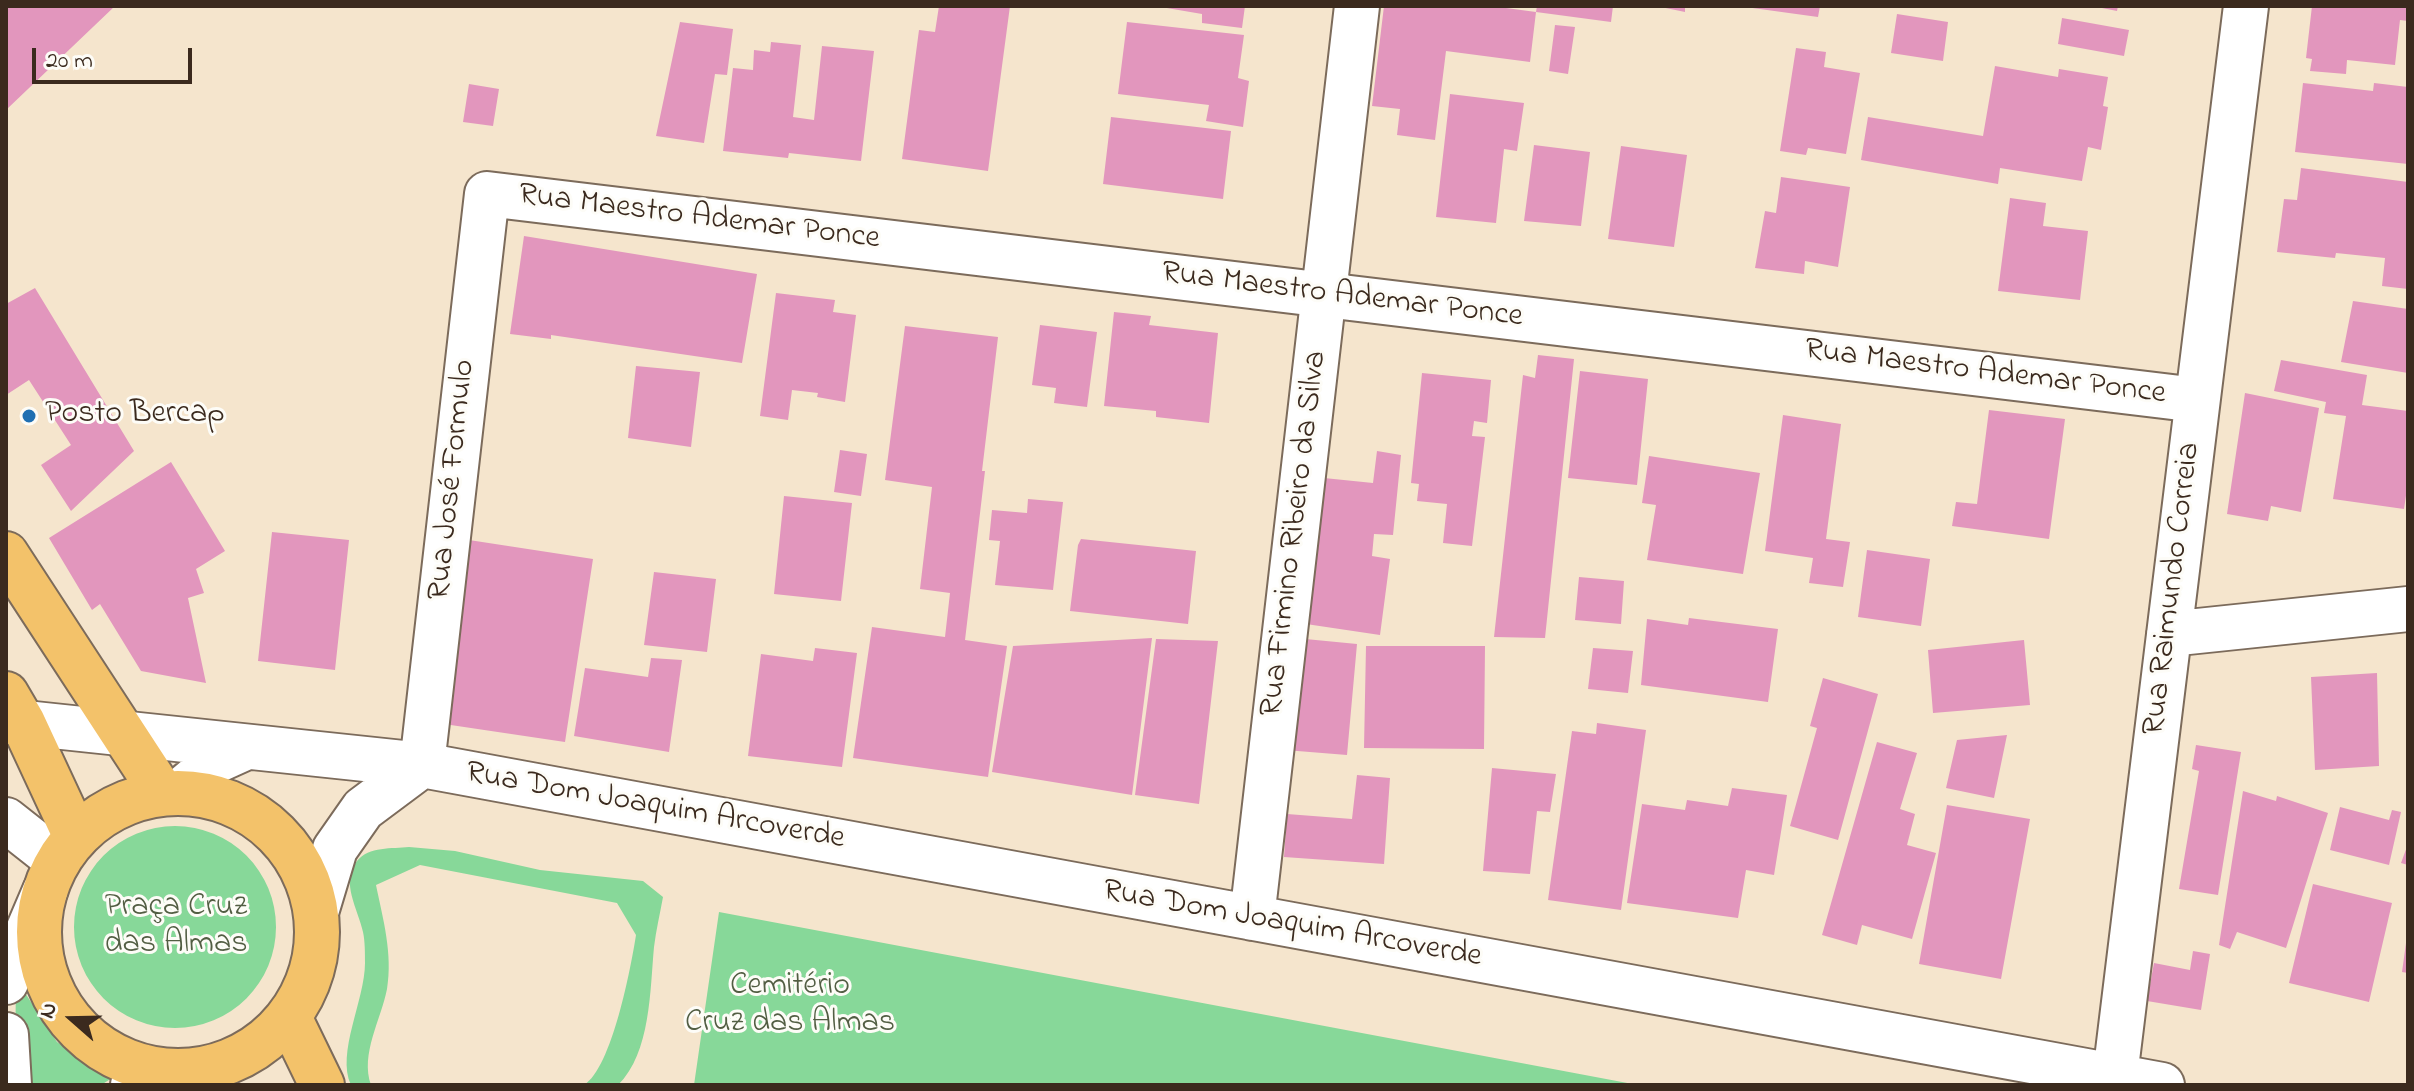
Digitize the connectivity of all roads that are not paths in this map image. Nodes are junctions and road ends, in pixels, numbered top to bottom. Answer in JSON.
{"nodes":[{"id":1,"x":1357,"y":6,"type":"edge"},
{"id":2,"x":2246,"y":6,"type":"edge"},
{"id":3,"x":487,"y":194,"type":"joint"},
{"id":4,"x":1324,"y":294,"type":"junction"},
{"id":5,"x":2197,"y":400,"type":"junction"},
{"id":6,"x":6,"y":554,"type":"edge"},
{"id":7,"x":2408,"y":609,"type":"edge"},
{"id":8,"x":2169,"y":634,"type":"junction"},
{"id":9,"x":12,"y":713,"type":"edge"},
{"id":10,"x":122,"y":735,"type":"junction"},
{"id":11,"x":247,"y":747,"type":"junction"},
{"id":12,"x":422,"y":765,"type":"junction"},
{"id":13,"x":170,"y":792,"type":"junction"},
{"id":14,"x":6,"y":820,"type":"edge"},
{"id":15,"x":60,"y":863,"type":"junction"},
{"id":16,"x":317,"y":909,"type":"junction"},
{"id":17,"x":1252,"y":918,"type":"junction"},
{"id":18,"x":6,"y":982,"type":"edge"},
{"id":19,"x":289,"y":1017,"type":"junction"},
{"id":20,"x":6,"y":1035,"type":"edge"},
{"id":21,"x":2115,"y":1076,"type":"junction"},
{"id":22,"x":145,"y":1078,"type":"edge"},
{"id":23,"x":205,"y":1078,"type":"edge"},
{"id":24,"x":9,"y":1085,"type":"edge"},
{"id":25,"x":322,"y":1085,"type":"edge"},
{"id":26,"x":2162,"y":1085,"type":"edge"}],
"edges":[{"from":1,"to":4,"type":"street","name":"Rua Firmino Ribeiro da Silva"},
{"from":2,"to":5,"type":"street","name":"Rua Raimundo Correia"},
{"from":3,"to":4,"type":"street","name":"Rua Maestro Ademar Ponce"},
{"from":3,"to":12,"type":"street","name":"Rua José Formulo"},
{"from":4,"to":5,"type":"street","name":"Rua Maestro Ademar Ponce"},
{"from":4,"to":17,"type":"street","name":"Rua Firmino Ribeiro da Silva"},
{"from":5,"to":8,"type":"street","name":"Rua Raimundo Correia"},
{"from":6,"to":10,"type":"main road"},
{"from":7,"to":8,"type":"street"},
{"from":8,"to":21,"type":"street","name":"Rua Raimundo Correia"},
{"from":9,"to":10,"type":"street","name":"Rua Dom Joaquim Arcoverde"},
{"from":9,"to":15,"type":"main road"},
{"from":10,"to":11,"type":"street","name":"Rua Dom Joaquim Arcoverde"},
{"from":10,"to":13,"type":"main road"},
{"from":11,"to":12,"type":"street","name":"Rua Dom Joaquim Arcoverde"},
{"from":11,"to":13,"type":"street"},
{"from":12,"to":16,"type":"street","name":"Rua Dom Joaquim Arcoverde"},
{"from":12,"to":17,"type":"street","name":"Rua Dom Joaquim Arcoverde"},
{"from":13,"to":15,"type":"main road"},
{"from":13,"to":16,"type":"main road"},
{"from":14,"to":15,"type":"street"},
{"from":15,"to":18,"type":"street"},
{"from":15,"to":22,"type":"main road"},
{"from":16,"to":19,"type":"main road"},
{"from":17,"to":21,"type":"street","name":"Rua Dom Joaquim Arcoverde"},
{"from":19,"to":23,"type":"main road"},
{"from":19,"to":25,"type":"main road"},
{"from":20,"to":24,"type":"street"},
{"from":21,"to":26,"type":"street","name":"Rua Dom Joaquim Arcoverde"},
{"from":22,"to":23,"type":"main road"}]}
